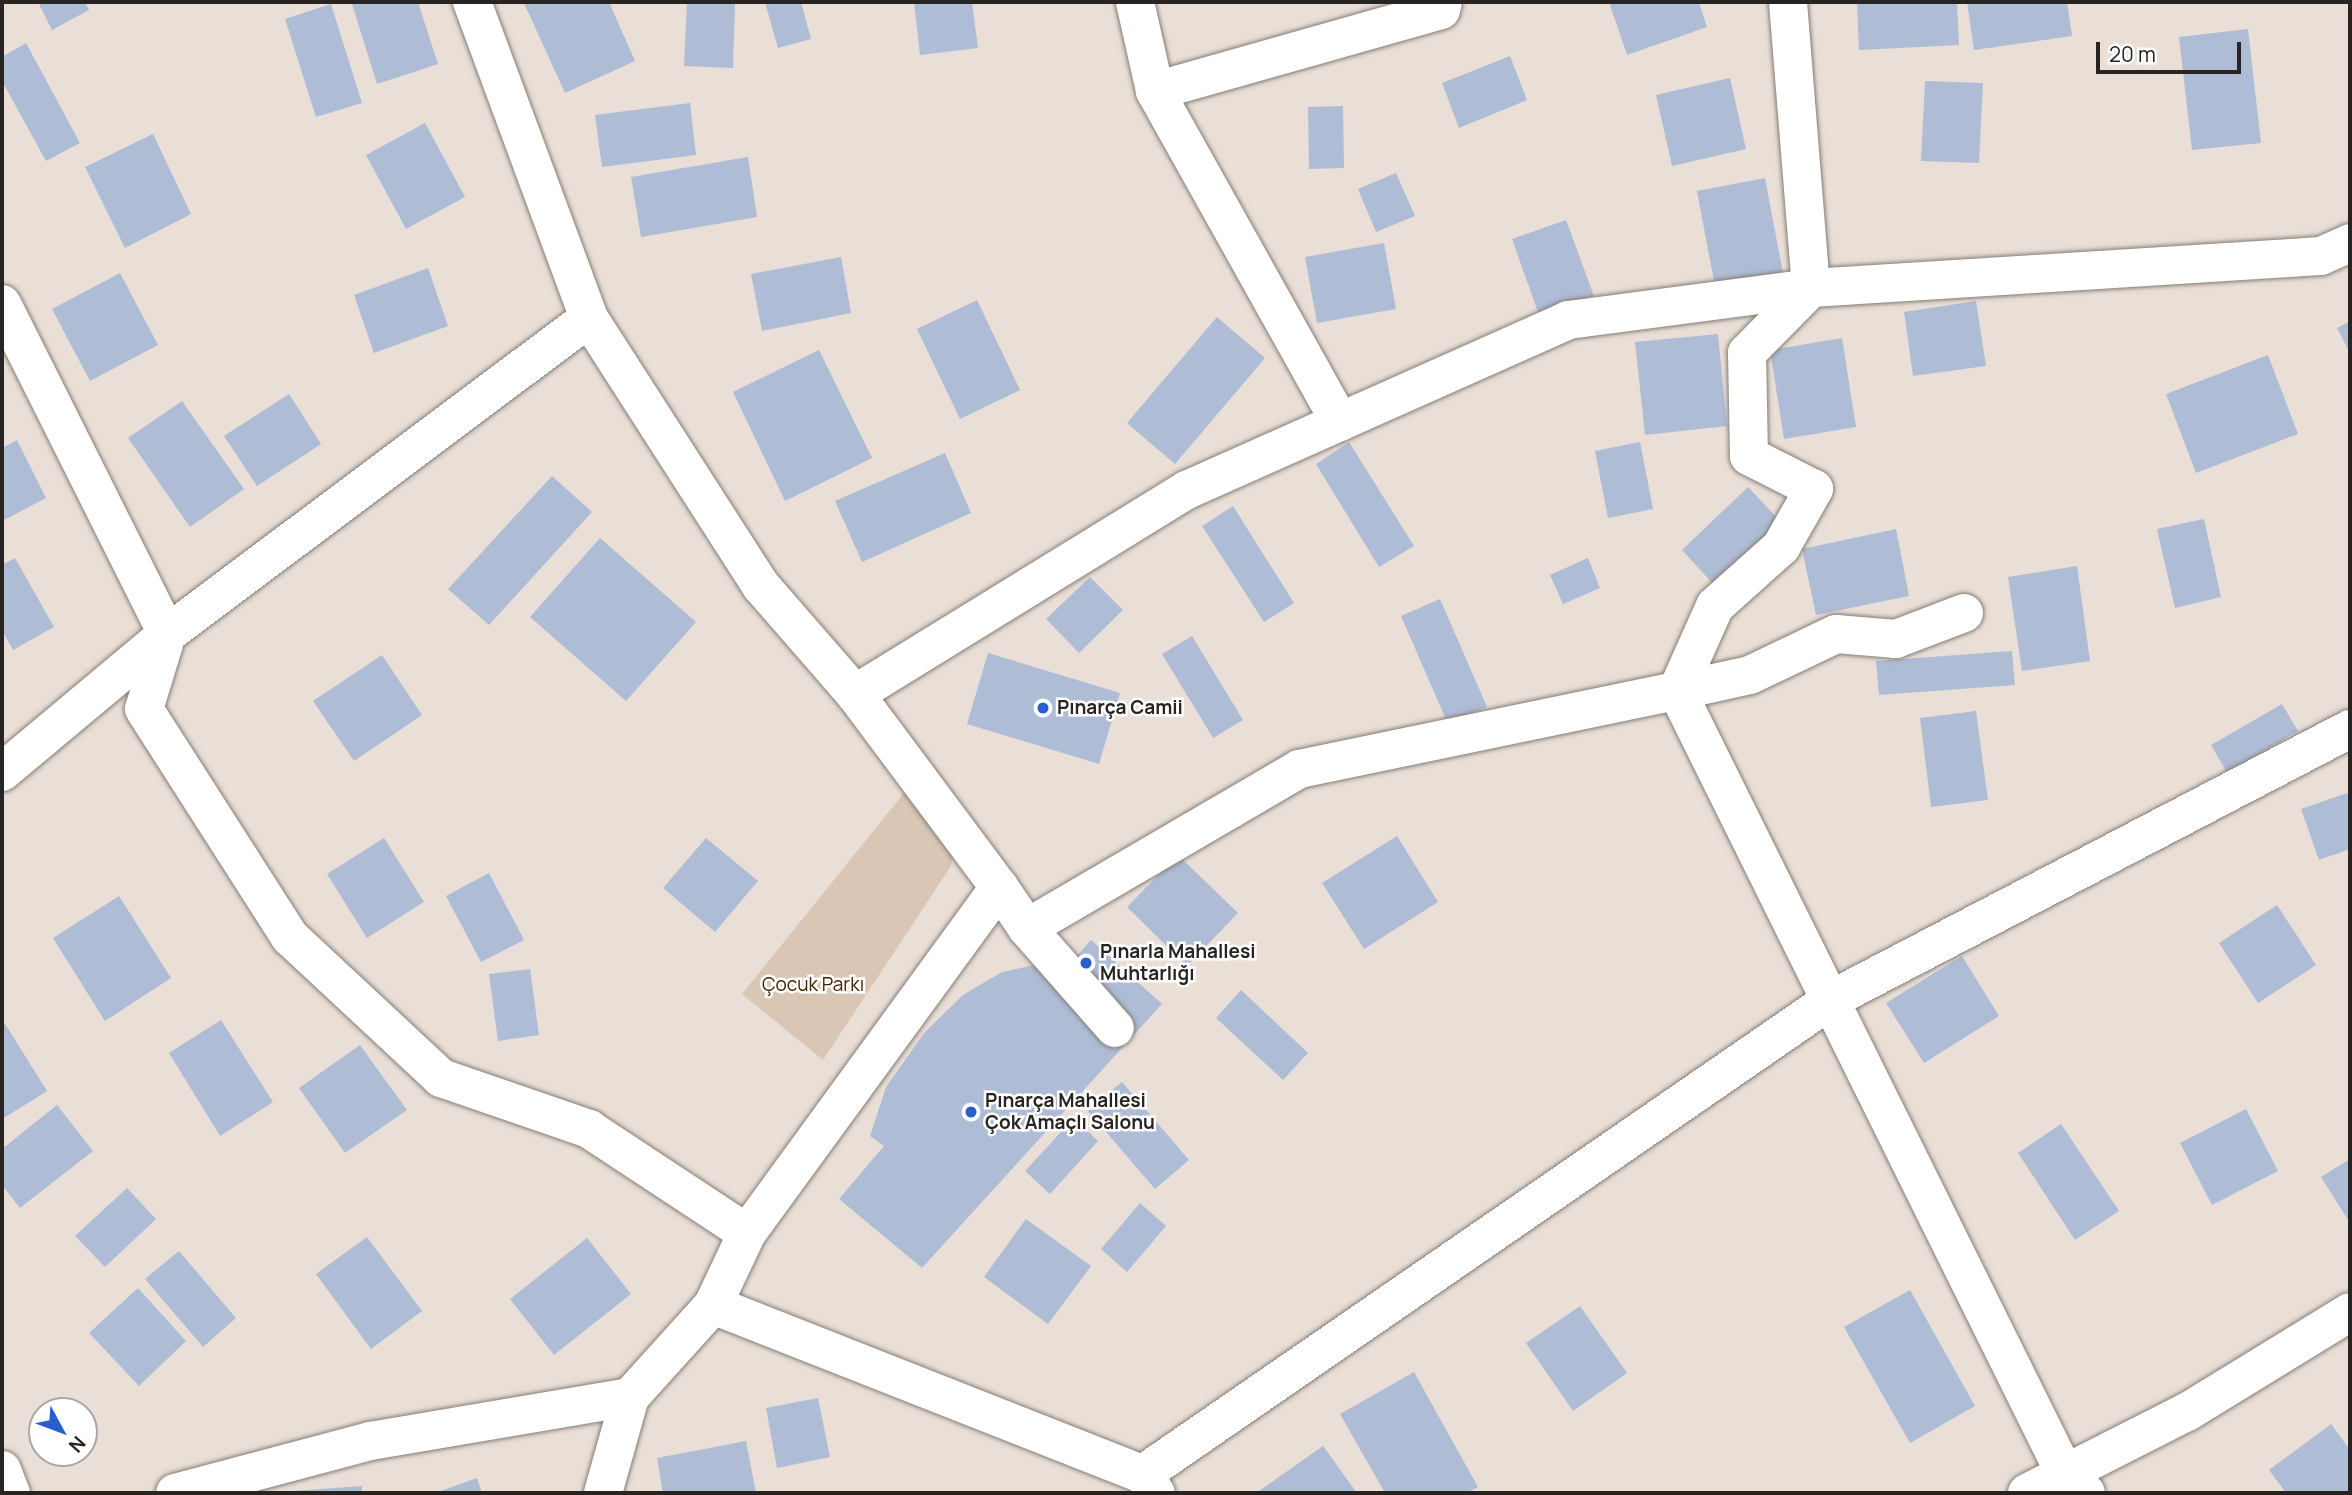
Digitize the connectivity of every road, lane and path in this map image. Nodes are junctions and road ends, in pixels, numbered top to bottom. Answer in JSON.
{"nodes":[{"id":1,"x":472,"y":2,"type":"edge"},
{"id":2,"x":1135,"y":2,"type":"edge"},
{"id":3,"x":1443,"y":2,"type":"edge"},
{"id":4,"x":1788,"y":2,"type":"edge"},
{"id":5,"x":1156,"y":91,"type":"junction"},
{"id":6,"x":2350,"y":243,"type":"edge"},
{"id":7,"x":1811,"y":288,"type":"junction"},
{"id":8,"x":2,"y":304,"type":"edge"},
{"id":9,"x":589,"y":318,"type":"junction"},
{"id":10,"x":1340,"y":422,"type":"junction"},
{"id":11,"x":1964,"y":613,"type":"dead end"},
{"id":12,"x":167,"y":634,"type":"junction"},
{"id":13,"x":1677,"y":691,"type":"junction"},
{"id":14,"x":855,"y":694,"type":"junction"},
{"id":15,"x":2350,"y":729,"type":"edge"},
{"id":16,"x":2,"y":772,"type":"edge"},
{"id":17,"x":999,"y":887,"type":"junction"},
{"id":18,"x":1027,"y":928,"type":"junction"},
{"id":19,"x":1832,"y":999,"type":"junction"},
{"id":20,"x":1115,"y":1028,"type":"dead end"},
{"id":21,"x":747,"y":1233,"type":"junction"},
{"id":22,"x":713,"y":1305,"type":"junction"},
{"id":23,"x":2350,"y":1312,"type":"edge"},
{"id":24,"x":630,"y":1397,"type":"junction"},
{"id":25,"x":2,"y":1470,"type":"edge"},
{"id":26,"x":1149,"y":1484,"type":"edge"},
{"id":27,"x":2075,"y":1484,"type":"edge"},
{"id":28,"x":11,"y":1493,"type":"edge"},
{"id":29,"x":176,"y":1493,"type":"edge"},
{"id":30,"x":603,"y":1493,"type":"edge"},
{"id":31,"x":2027,"y":1493,"type":"edge"}],
"edges":[{"from":1,"to":9,"type":"street"},
{"from":2,"to":5,"type":"street"},
{"from":3,"to":5,"type":"street"},
{"from":4,"to":7,"type":"street"},
{"from":5,"to":10,"type":"street"},
{"from":6,"to":7,"type":"street"},
{"from":7,"to":10,"type":"street"},
{"from":7,"to":13,"type":"street"},
{"from":8,"to":12,"type":"street"},
{"from":9,"to":12,"type":"street"},
{"from":9,"to":14,"type":"street"},
{"from":10,"to":14,"type":"street"},
{"from":11,"to":13,"type":"street"},
{"from":12,"to":16,"type":"street"},
{"from":12,"to":21,"type":"street"},
{"from":13,"to":18,"type":"street"},
{"from":13,"to":19,"type":"street"},
{"from":14,"to":17,"type":"street"},
{"from":15,"to":19,"type":"street"},
{"from":17,"to":18,"type":"street"},
{"from":17,"to":21,"type":"street"},
{"from":18,"to":20,"type":"street"},
{"from":19,"to":26,"type":"street"},
{"from":19,"to":27,"type":"street"},
{"from":21,"to":22,"type":"street"},
{"from":22,"to":24,"type":"street"},
{"from":22,"to":26,"type":"street"},
{"from":23,"to":27,"type":"street"},
{"from":24,"to":29,"type":"street"},
{"from":24,"to":30,"type":"street"},
{"from":25,"to":28,"type":"street"},
{"from":27,"to":31,"type":"street"}]}
